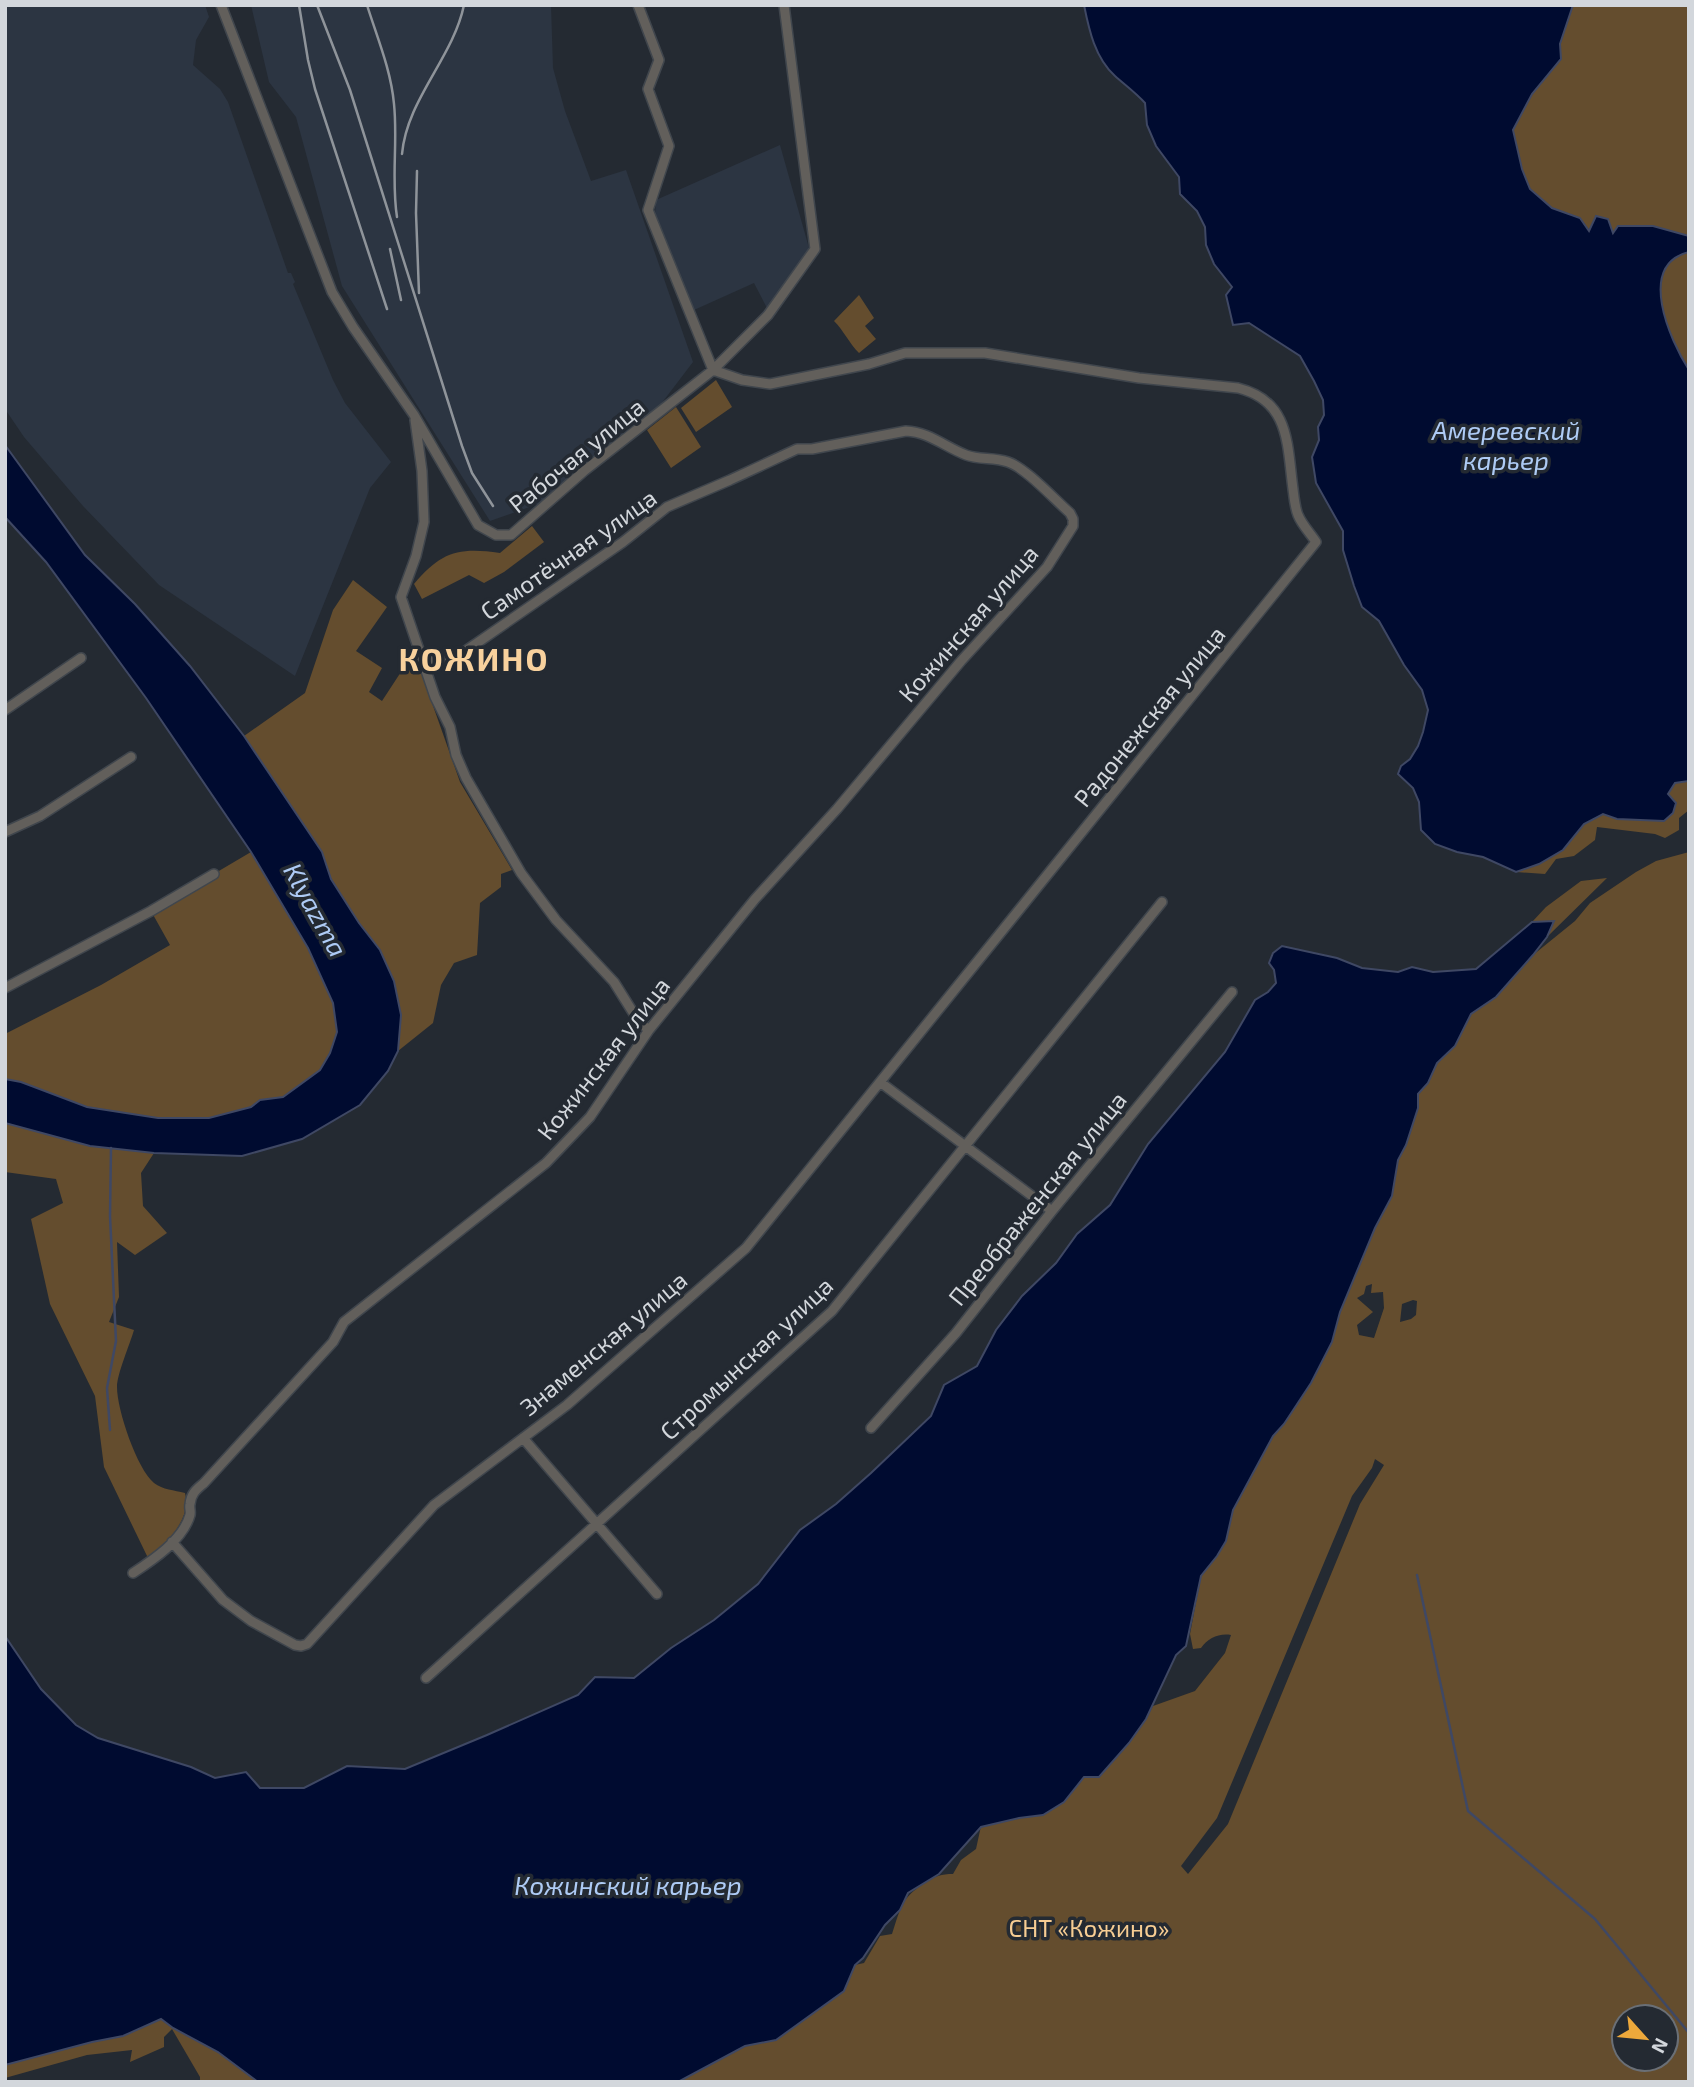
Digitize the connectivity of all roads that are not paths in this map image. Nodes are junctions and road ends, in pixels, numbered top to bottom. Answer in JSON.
{"nodes":[{"id":1,"x":221,"y":5,"type":"edge"},
{"id":2,"x":638,"y":5,"type":"edge"},
{"id":3,"x":784,"y":5,"type":"edge"},
{"id":4,"x":713,"y":370,"type":"junction"},
{"id":5,"x":414,"y":415,"type":"junction"},
{"id":6,"x":1073,"y":526,"type":"joint"},
{"id":7,"x":81,"y":657,"type":"dead end"},
{"id":8,"x":421,"y":660,"type":"junction"},
{"id":9,"x":5,"y":710,"type":"edge"},
{"id":10,"x":131,"y":757,"type":"dead end"},
{"id":11,"x":6,"y":831,"type":"edge"},
{"id":12,"x":214,"y":874,"type":"dead end"},
{"id":13,"x":1162,"y":901,"type":"dead end"},
{"id":14,"x":1015,"y":917,"type":"joint"},
{"id":15,"x":5,"y":988,"type":"edge"},
{"id":16,"x":1232,"y":992,"type":"dead end"},
{"id":17,"x":649,"y":1030,"type":"junction"},
{"id":18,"x":880,"y":1083,"type":"junction"},
{"id":19,"x":964,"y":1147,"type":"junction"},
{"id":20,"x":1052,"y":1211,"type":"junction"},
{"id":21,"x":871,"y":1428,"type":"dead end"},
{"id":22,"x":523,"y":1438,"type":"junction"},
{"id":23,"x":596,"y":1524,"type":"junction"},
{"id":24,"x":172,"y":1542,"type":"junction"},
{"id":25,"x":133,"y":1573,"type":"dead end"},
{"id":26,"x":657,"y":1594,"type":"dead end"},
{"id":27,"x":426,"y":1678,"type":"dead end"}],
"edges":[{"from":1,"to":5,"type":"street","name":"Рабочая улица"},
{"from":2,"to":4,"type":"street"},
{"from":3,"to":4,"type":"street","name":"Рабочая улица"},
{"from":4,"to":5,"type":"street","name":"Рабочая улица"},
{"from":4,"to":14,"type":"street","name":"Радонежская улица"},
{"from":5,"to":8,"type":"street"},
{"from":6,"to":8,"type":"street","name":"Самотёчная улица"},
{"from":6,"to":17,"type":"street","name":"Кожинская улица"},
{"from":7,"to":9,"type":"street"},
{"from":8,"to":17,"type":"street"},
{"from":10,"to":11,"type":"street"},
{"from":12,"to":15,"type":"street"},
{"from":13,"to":19,"type":"street","name":"Стромынская улица"},
{"from":14,"to":18,"type":"street","name":"Знаменская улица"},
{"from":16,"to":20,"type":"street","name":"Преображенская улица"},
{"from":17,"to":24,"type":"street","name":"Кожинская улица"},
{"from":18,"to":19,"type":"street"},
{"from":18,"to":22,"type":"street","name":"Знаменская улица"},
{"from":19,"to":20,"type":"street"},
{"from":19,"to":23,"type":"street","name":"Стромынская улица"},
{"from":20,"to":21,"type":"street","name":"Преображенская улица"},
{"from":22,"to":23,"type":"street"},
{"from":22,"to":24,"type":"street","name":"Знаменская улица"},
{"from":23,"to":26,"type":"street"},
{"from":23,"to":27,"type":"street","name":"Стромынская улица"},
{"from":24,"to":25,"type":"street","name":"Кожинская улица"}]}
